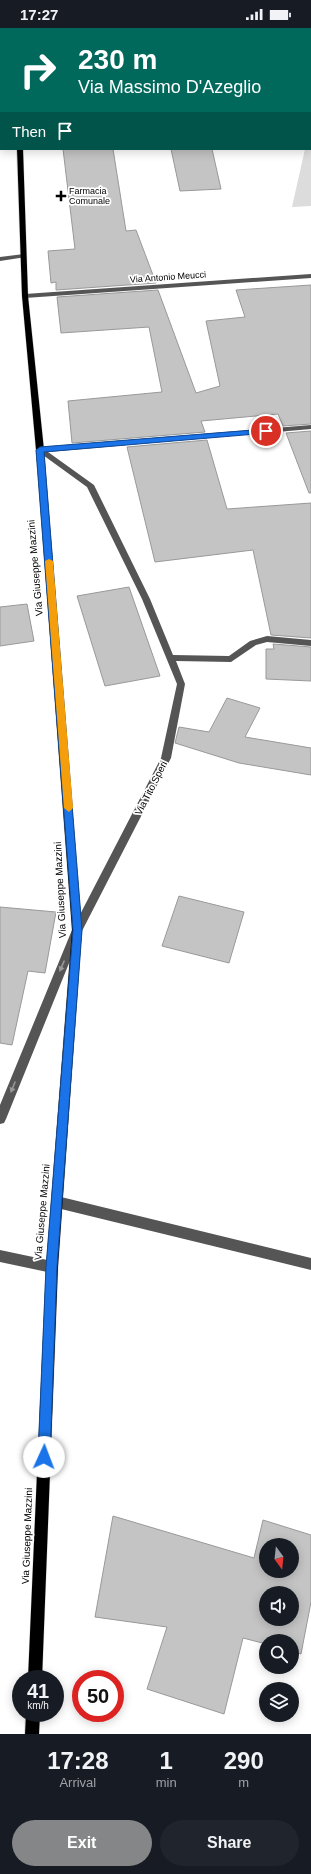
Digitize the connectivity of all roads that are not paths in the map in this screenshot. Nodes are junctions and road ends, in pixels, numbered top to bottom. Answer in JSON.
{"nodes":[{"id":1,"x":20,"y":150,"type":"edge"},
{"id":2,"x":24,"y":256,"type":"junction"},
{"id":3,"x":0,"y":259,"type":"edge"},
{"id":4,"x":311,"y":276,"type":"edge"},
{"id":5,"x":25,"y":296,"type":"junction"},
{"id":6,"x":311,"y":427,"type":"edge"},
{"id":7,"x":40,"y":450,"type":"junction"},
{"id":8,"x":311,"y":643,"type":"edge"},
{"id":9,"x":170,"y":658,"type":"junction"},
{"id":10,"x":77,"y":930,"type":"junction"},
{"id":11,"x":0,"y":1119,"type":"edge"},
{"id":12,"x":57,"y":1202,"type":"junction"},
{"id":13,"x":0,"y":1256,"type":"edge"},
{"id":14,"x":311,"y":1264,"type":"edge"},
{"id":15,"x":52,"y":1267,"type":"junction"},
{"id":16,"x":35,"y":1670,"type":"edge"},
{"id":17,"x":33,"y":1722,"type":"edge"},
{"id":18,"x":32,"y":1734,"type":"edge"}],
"edges":[{"from":1,"to":2,"type":"main road","name":"Via Giuseppe Mazzini"},
{"from":2,"to":3,"type":"street"},
{"from":2,"to":5,"type":"main road","name":"Via Giuseppe Mazzini"},
{"from":4,"to":5,"type":"street","name":"Via Antonio Meucci"},
{"from":5,"to":7,"type":"main road","name":"Via Giuseppe Mazzini"},
{"from":6,"to":7,"type":"street"},
{"from":7,"to":9,"type":"street","name":"Via Tito Speri"},
{"from":7,"to":10,"type":"main road","name":"Via Giuseppe Mazzini"},
{"from":8,"to":9,"type":"street"},
{"from":9,"to":10,"type":"street","name":"Via Tito Speri"},
{"from":10,"to":11,"type":"street","name":"Via Tito Speri","one_way":true},
{"from":10,"to":12,"type":"main road","name":"Via Giuseppe Mazzini"},
{"from":12,"to":14,"type":"street"},
{"from":12,"to":15,"type":"main road","name":"Via Giuseppe Mazzini"},
{"from":13,"to":15,"type":"street"},
{"from":15,"to":16,"type":"main road","name":"Via Giuseppe Mazzini"},
{"from":17,"to":18,"type":"main road"}]}
